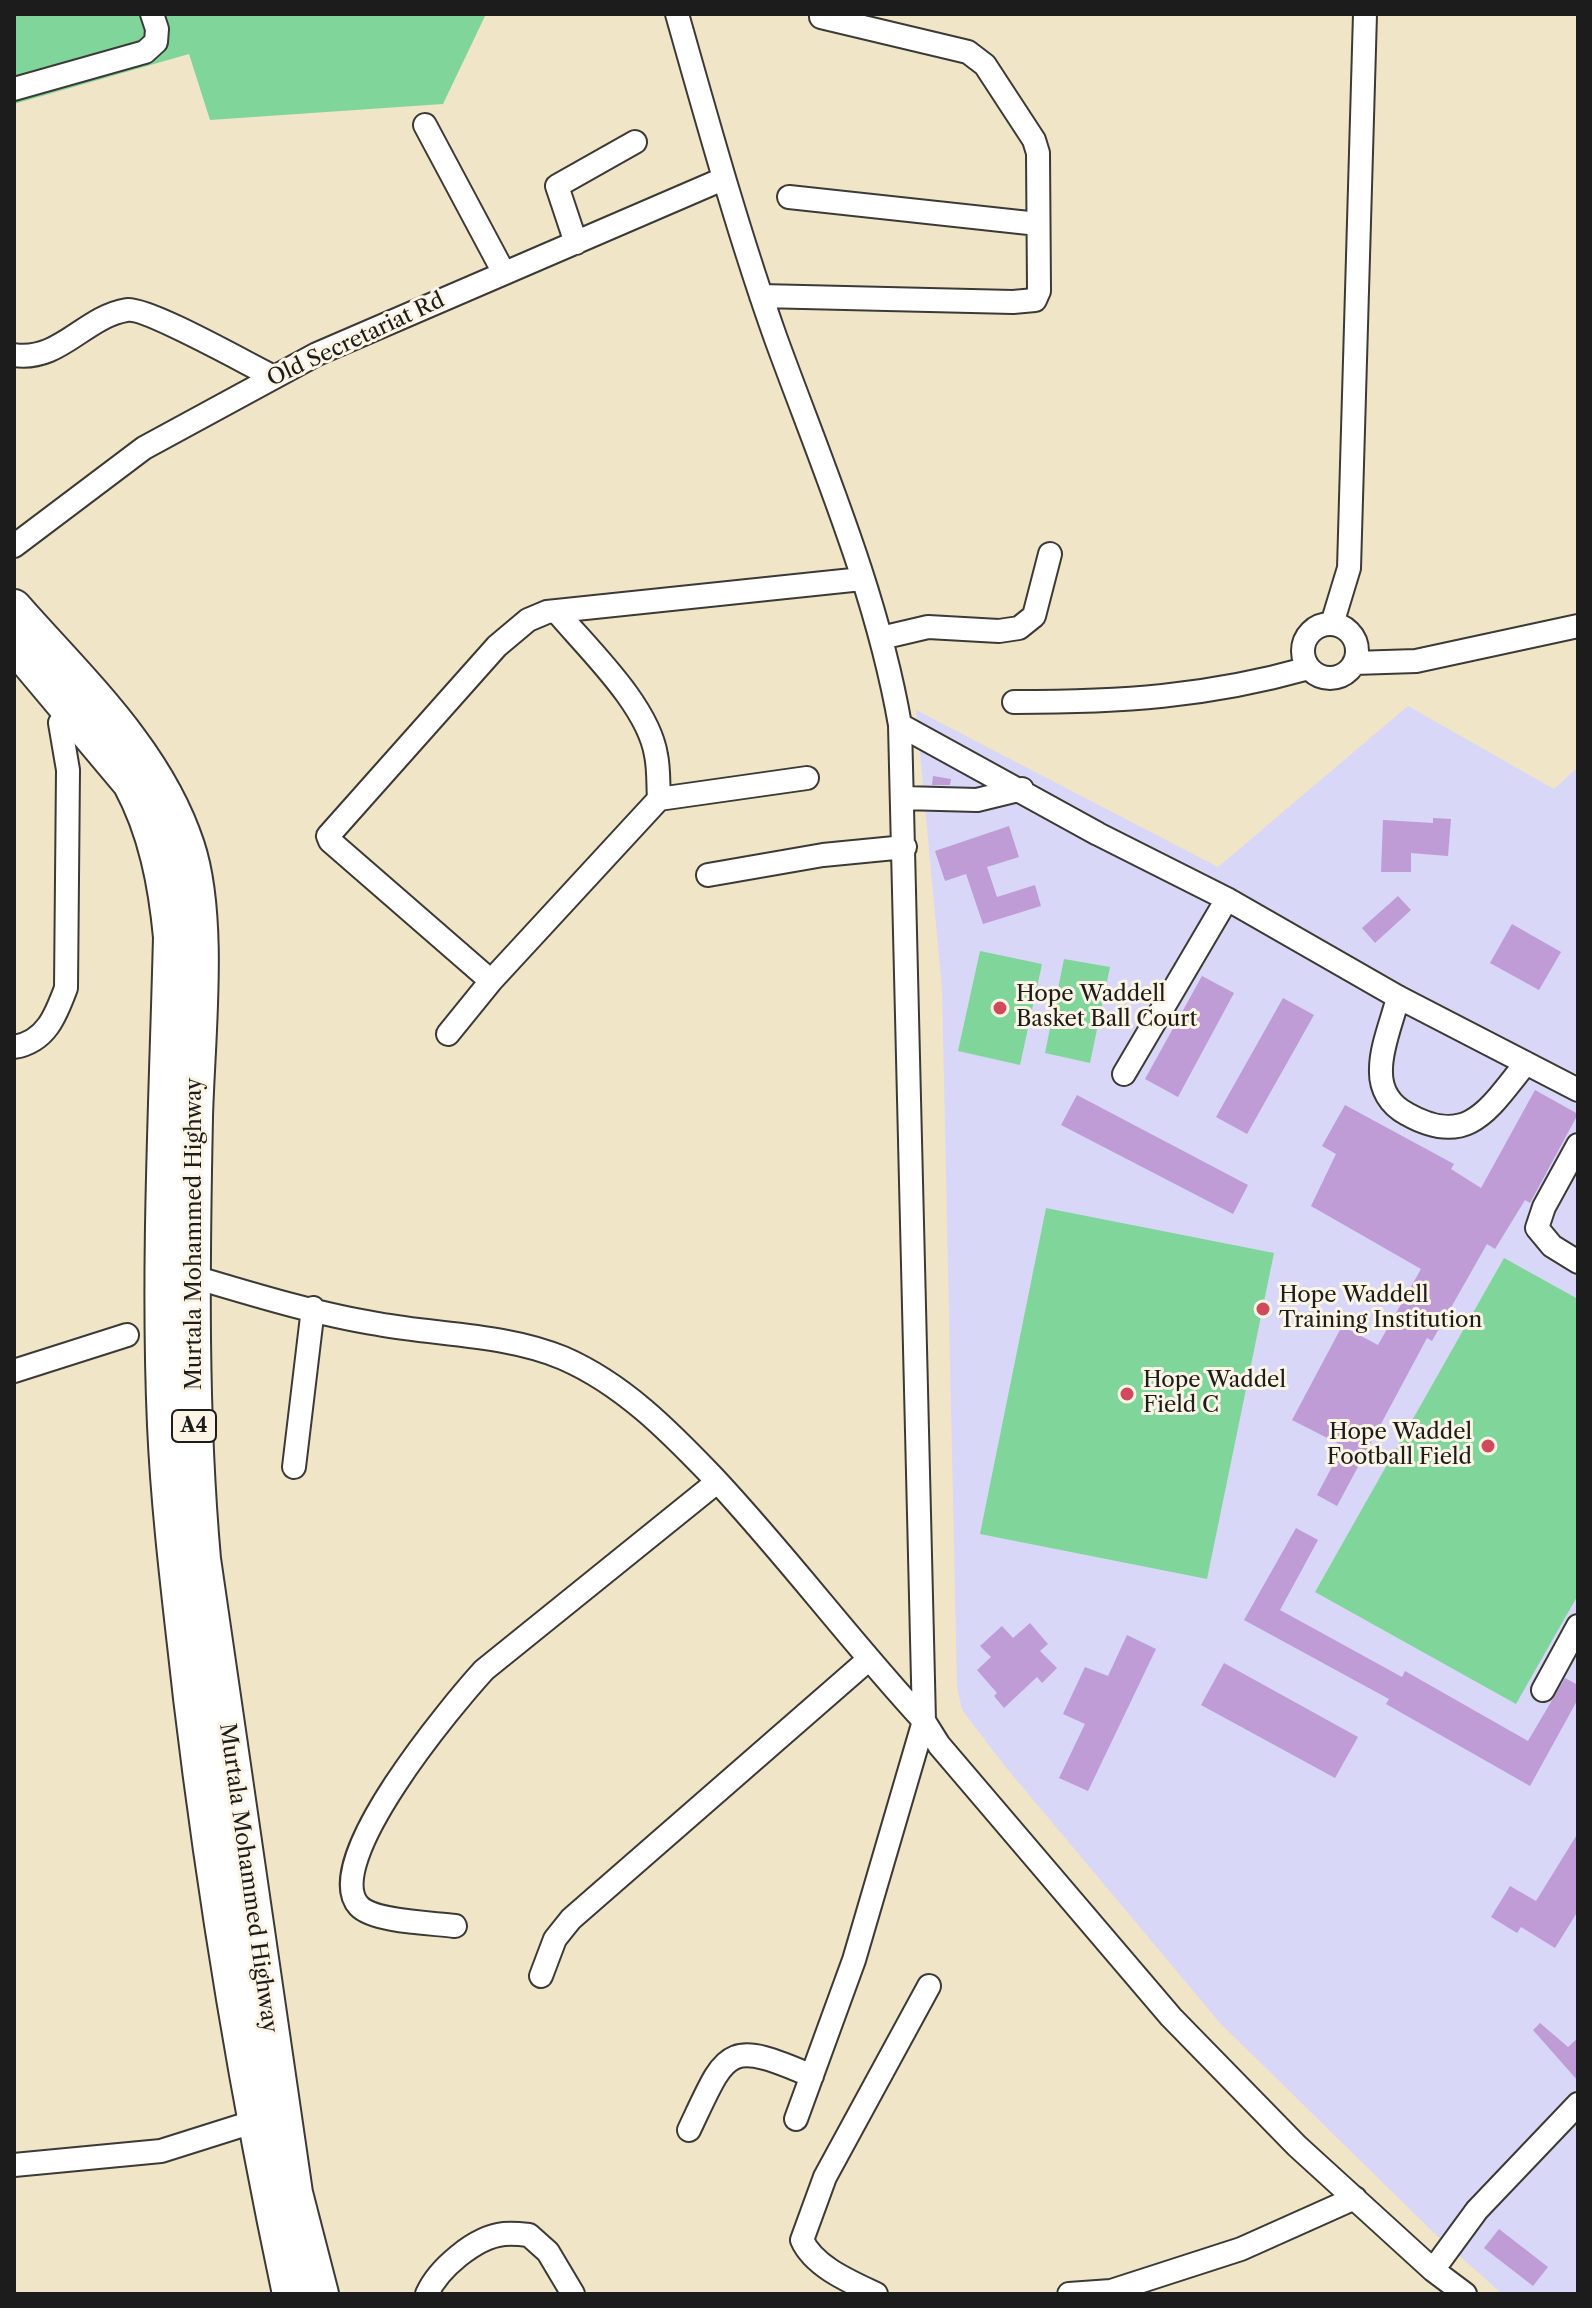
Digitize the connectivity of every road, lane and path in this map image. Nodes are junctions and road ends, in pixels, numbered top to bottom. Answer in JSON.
{"nodes":[{"id":1,"x":152,"y":14,"type":"edge"},
{"id":2,"x":677,"y":14,"type":"edge"},
{"id":3,"x":1365,"y":14,"type":"edge"},
{"id":4,"x":821,"y":17,"type":"dead end"},
{"id":5,"x":14,"y":89,"type":"edge"},
{"id":6,"x":425,"y":125,"type":"dead end"},
{"id":7,"x":635,"y":142,"type":"dead end"},
{"id":8,"x":723,"y":179,"type":"junction"},
{"id":9,"x":789,"y":197,"type":"dead end"},
{"id":10,"x":1038,"y":224,"type":"junction"},
{"id":11,"x":576,"y":243,"type":"junction"},
{"id":12,"x":504,"y":273,"type":"junction"},
{"id":13,"x":761,"y":296,"type":"junction"},
{"id":14,"x":14,"y":355,"type":"edge"},
{"id":15,"x":274,"y":377,"type":"junction"},
{"id":16,"x":14,"y":546,"type":"edge"},
{"id":17,"x":1050,"y":554,"type":"dead end"},
{"id":18,"x":862,"y":579,"type":"junction"},
{"id":19,"x":14,"y":607,"type":"edge"},
{"id":20,"x":556,"y":611,"type":"junction"},
{"id":21,"x":1332,"y":624,"type":"junction"},
{"id":22,"x":1578,"y":626,"type":"edge"},
{"id":23,"x":881,"y":638,"type":"junction"},
{"id":24,"x":14,"y":645,"type":"edge"},
{"id":25,"x":1354,"y":663,"type":"junction"},
{"id":26,"x":1309,"y":668,"type":"junction"},
{"id":27,"x":1014,"y":702,"type":"dead end"},
{"id":28,"x":74,"y":712,"type":"junction"},
{"id":29,"x":900,"y":725,"type":"junction"},
{"id":30,"x":807,"y":778,"type":"dead end"},
{"id":31,"x":1022,"y":789,"type":"junction"},
{"id":32,"x":903,"y":798,"type":"junction"},
{"id":33,"x":659,"y":799,"type":"junction"},
{"id":34,"x":905,"y":847,"type":"junction"},
{"id":35,"x":708,"y":875,"type":"dead end"},
{"id":36,"x":1227,"y":899,"type":"junction"},
{"id":37,"x":491,"y":981,"type":"junction"},
{"id":38,"x":1398,"y":997,"type":"junction"},
{"id":39,"x":448,"y":1034,"type":"dead end"},
{"id":40,"x":14,"y":1047,"type":"edge"},
{"id":41,"x":1526,"y":1063,"type":"junction"},
{"id":42,"x":1124,"y":1074,"type":"dead end"},
{"id":43,"x":1578,"y":1090,"type":"edge"},
{"id":44,"x":1578,"y":1145,"type":"edge"},
{"id":45,"x":1578,"y":1262,"type":"edge"},
{"id":46,"x":179,"y":1272,"type":"junction"},
{"id":47,"x":313,"y":1308,"type":"junction"},
{"id":48,"x":127,"y":1335,"type":"dead end"},
{"id":49,"x":14,"y":1371,"type":"edge"},
{"id":50,"x":294,"y":1467,"type":"dead end"},
{"id":51,"x":717,"y":1482,"type":"junction"},
{"id":52,"x":1578,"y":1626,"type":"edge"},
{"id":53,"x":868,"y":1660,"type":"junction"},
{"id":54,"x":1543,"y":1690,"type":"dead end"},
{"id":55,"x":924,"y":1721,"type":"junction"},
{"id":56,"x":455,"y":1926,"type":"dead end"},
{"id":57,"x":541,"y":1976,"type":"dead end"},
{"id":58,"x":929,"y":1986,"type":"dead end"},
{"id":59,"x":812,"y":2076,"type":"junction"},
{"id":60,"x":1578,"y":2104,"type":"edge"},
{"id":61,"x":796,"y":2119,"type":"dead end"},
{"id":62,"x":256,"y":2121,"type":"junction"},
{"id":63,"x":689,"y":2130,"type":"dead end"},
{"id":64,"x":14,"y":2165,"type":"edge"},
{"id":65,"x":1355,"y":2198,"type":"junction"},
{"id":66,"x":1448,"y":2285,"type":"edge"},
{"id":67,"x":290,"y":2294,"type":"edge"},
{"id":68,"x":321,"y":2294,"type":"edge"},
{"id":69,"x":427,"y":2294,"type":"edge"},
{"id":70,"x":573,"y":2294,"type":"edge"},
{"id":71,"x":876,"y":2294,"type":"edge"},
{"id":72,"x":1069,"y":2294,"type":"edge"}],
"edges":[{"from":1,"to":5,"type":"street"},
{"from":2,"to":8,"type":"street"},
{"from":3,"to":21,"type":"street"},
{"from":4,"to":10,"type":"street"},
{"from":6,"to":12,"type":"street"},
{"from":7,"to":11,"type":"street"},
{"from":8,"to":11,"type":"street","name":"Old Secretariat Rd"},
{"from":8,"to":13,"type":"street"},
{"from":9,"to":10,"type":"street"},
{"from":10,"to":13,"type":"street"},
{"from":11,"to":12,"type":"street","name":"Old Secretariat Rd"},
{"from":12,"to":15,"type":"street","name":"Old Secretariat Rd"},
{"from":13,"to":18,"type":"street"},
{"from":14,"to":15,"type":"street"},
{"from":15,"to":16,"type":"street","name":"Old Secretariat Rd"},
{"from":17,"to":23,"type":"street"},
{"from":18,"to":20,"type":"street"},
{"from":18,"to":23,"type":"street"},
{"from":19,"to":46,"type":"highway","name":"Murtala Mohammed Highway","number":"A4"},
{"from":20,"to":33,"type":"street"},
{"from":20,"to":37,"type":"street"},
{"from":21,"to":25,"type":"street"},
{"from":21,"to":26,"type":"street"},
{"from":22,"to":25,"type":"street"},
{"from":23,"to":29,"type":"street"},
{"from":24,"to":28,"type":"highway","name":"Murtala Mohammed Highway","number":"A4"},
{"from":25,"to":26,"type":"street"},
{"from":26,"to":27,"type":"street"},
{"from":28,"to":40,"type":"street"},
{"from":28,"to":46,"type":"highway","name":"Murtala Mohammed Highway","number":"A4"},
{"from":29,"to":31,"type":"street"},
{"from":29,"to":32,"type":"street"},
{"from":30,"to":33,"type":"street"},
{"from":31,"to":32,"type":"street"},
{"from":31,"to":36,"type":"street"},
{"from":32,"to":34,"type":"street"},
{"from":33,"to":37,"type":"street"},
{"from":34,"to":35,"type":"street"},
{"from":34,"to":55,"type":"street"},
{"from":36,"to":38,"type":"street"},
{"from":36,"to":42,"type":"street"},
{"from":37,"to":39,"type":"street"},
{"from":38,"to":41,"type":"street"},
{"from":38,"to":41,"type":"street"},
{"from":41,"to":43,"type":"street"},
{"from":44,"to":45,"type":"street"},
{"from":46,"to":47,"type":"street"},
{"from":46,"to":62,"type":"highway","name":"Murtala Mohammed Highway","number":"A4"},
{"from":46,"to":68,"type":"highway","name":"Murtala Mohammed Highway","number":"A4"},
{"from":47,"to":50,"type":"street"},
{"from":47,"to":51,"type":"street"},
{"from":48,"to":49,"type":"street"},
{"from":51,"to":53,"type":"street"},
{"from":51,"to":56,"type":"street"},
{"from":52,"to":54,"type":"street"},
{"from":53,"to":55,"type":"street"},
{"from":53,"to":57,"type":"street"},
{"from":55,"to":59,"type":"street"},
{"from":55,"to":65,"type":"street"},
{"from":58,"to":71,"type":"street"},
{"from":59,"to":61,"type":"street"},
{"from":59,"to":63,"type":"street"},
{"from":60,"to":66,"type":"street"},
{"from":62,"to":64,"type":"street"},
{"from":62,"to":67,"type":"highway","name":"Murtala Mohammed Highway","number":"A4"},
{"from":65,"to":66,"type":"street"},
{"from":65,"to":72,"type":"street"},
{"from":69,"to":70,"type":"street"}]}
